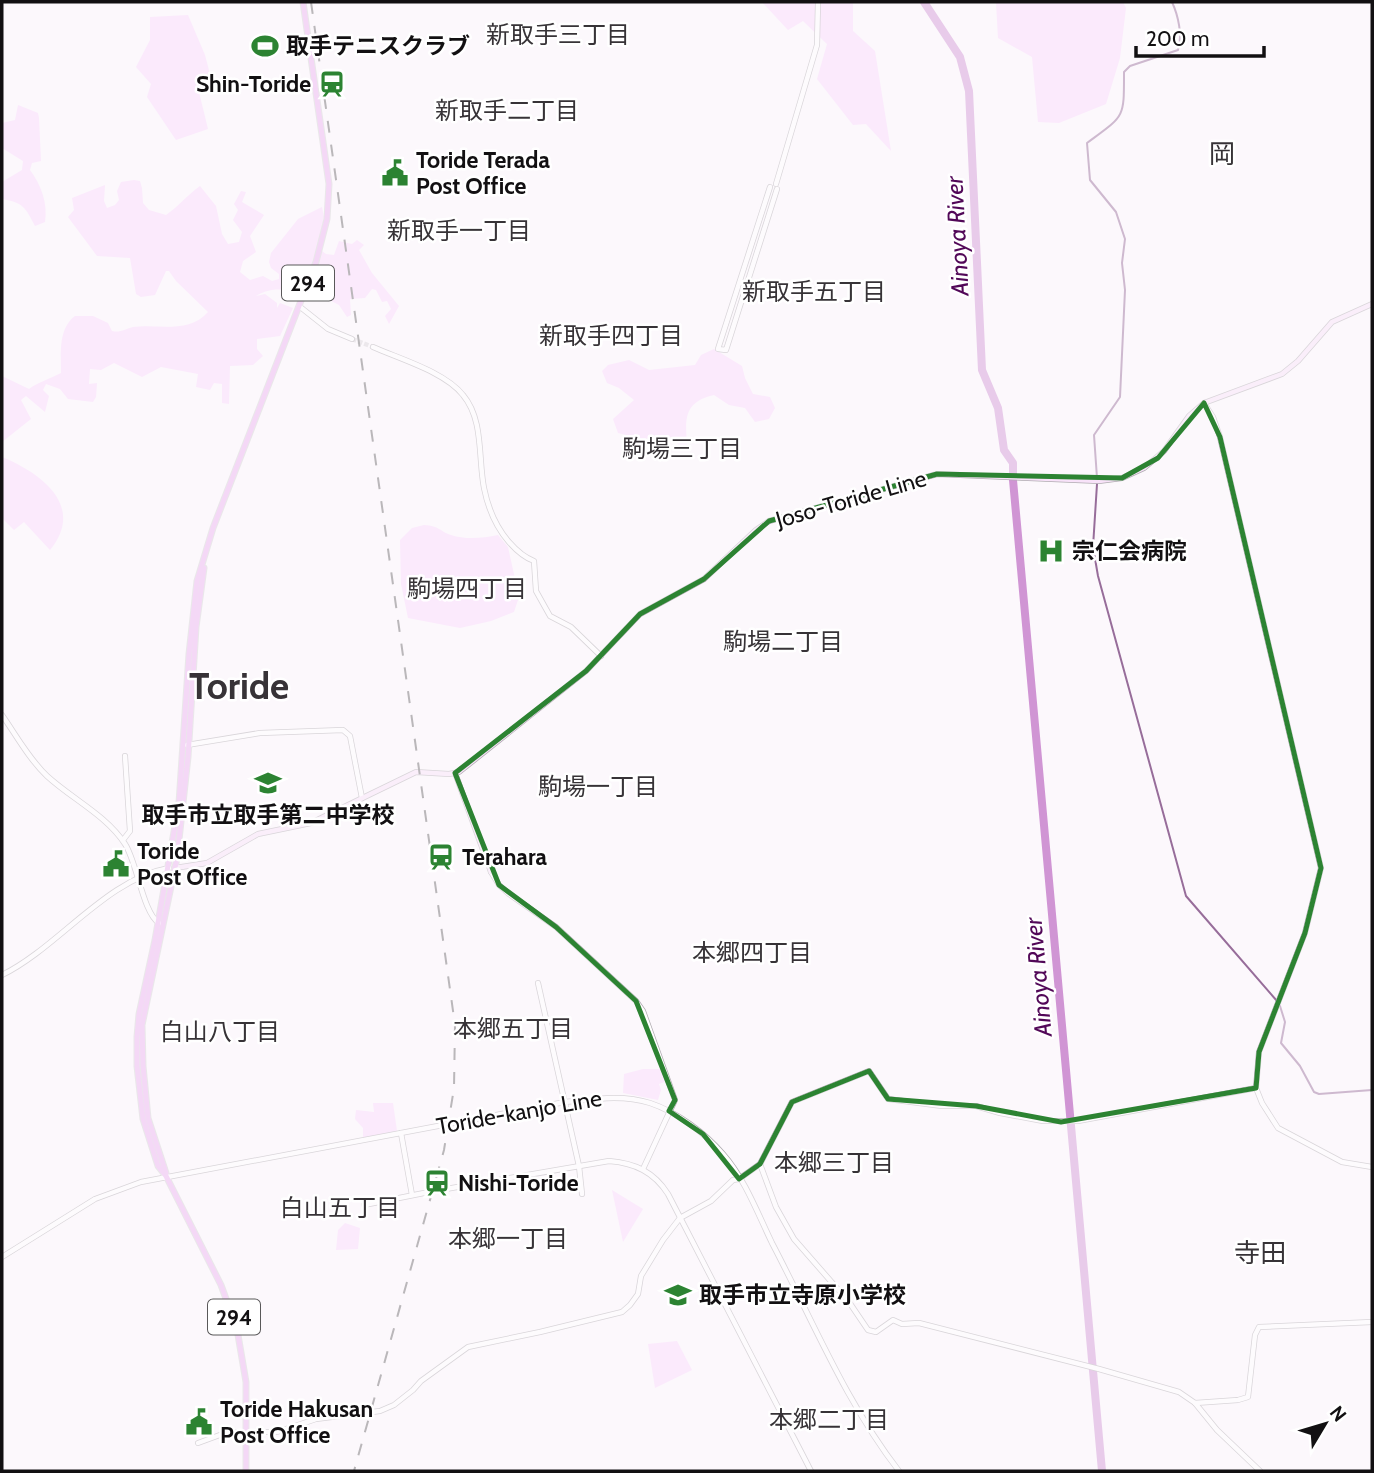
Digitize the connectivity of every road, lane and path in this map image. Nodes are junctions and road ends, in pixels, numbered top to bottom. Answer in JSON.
{"nodes":[{"id":1,"x":303,"y":2,"type":"edge"},
{"id":2,"x":818,"y":2,"type":"edge"},
{"id":3,"x":770,"y":187,"type":"dead end"},
{"id":4,"x":1372,"y":304,"type":"edge"},
{"id":5,"x":299,"y":306,"type":"junction"},
{"id":6,"x":352,"y":338,"type":"tunnel mouth"},
{"id":7,"x":373,"y":347,"type":"tunnel mouth"},
{"id":8,"x":1204,"y":403,"type":"junction"},
{"id":9,"x":602,"y":657,"type":"junction"},
{"id":10,"x":2,"y":715,"type":"edge"},
{"id":11,"x":187,"y":746,"type":"junction"},
{"id":12,"x":125,"y":756,"type":"dead end"},
{"id":13,"x":455,"y":773,"type":"junction"},
{"id":14,"x":362,"y":798,"type":"junction"},
{"id":15,"x":123,"y":840,"type":"junction"},
{"id":16,"x":172,"y":868,"type":"junction"},
{"id":17,"x":491,"y":872,"type":"joint"},
{"id":18,"x":138,"y":877,"type":"junction"},
{"id":19,"x":159,"y":923,"type":"junction"},
{"id":20,"x":2,"y":975,"type":"edge"},
{"id":21,"x":538,"y":983,"type":"dead end"},
{"id":22,"x":1256,"y":1088,"type":"junction"},
{"id":23,"x":565,"y":1102,"type":"junction"},
{"id":24,"x":669,"y":1111,"type":"junction"},
{"id":25,"x":401,"y":1133,"type":"junction"},
{"id":26,"x":760,"y":1164,"type":"junction"},
{"id":27,"x":579,"y":1166,"type":"junction"},
{"id":28,"x":1372,"y":1167,"type":"edge"},
{"id":29,"x":643,"y":1169,"type":"junction"},
{"id":30,"x":166,"y":1176,"type":"junction"},
{"id":31,"x":739,"y":1179,"type":"junction"},
{"id":32,"x":440,"y":1190,"type":"dead end"},
{"id":33,"x":429,"y":1192,"type":"dead end"},
{"id":34,"x":582,"y":1194,"type":"dead end"},
{"id":35,"x":412,"y":1195,"type":"junction"},
{"id":36,"x":363,"y":1205,"type":"dead end"},
{"id":37,"x":680,"y":1218,"type":"junction"},
{"id":38,"x":2,"y":1258,"type":"edge"},
{"id":39,"x":1372,"y":1322,"type":"edge"},
{"id":40,"x":1195,"y":1403,"type":"junction"},
{"id":41,"x":247,"y":1433,"type":"junction"},
{"id":42,"x":198,"y":1443,"type":"dead end"},
{"id":43,"x":246,"y":1471,"type":"edge"},
{"id":44,"x":811,"y":1471,"type":"edge"},
{"id":45,"x":899,"y":1471,"type":"edge"},
{"id":46,"x":1260,"y":1471,"type":"edge"}],
"edges":[{"from":1,"to":5,"type":"highway","number":"294"},
{"from":2,"to":3,"type":"street"},
{"from":4,"to":8,"type":"main road","name":"Joso-Toride Line"},
{"from":5,"to":6,"type":"street"},
{"from":5,"to":11,"type":"highway","number":"294"},
{"from":7,"to":9,"type":"street"},
{"from":8,"to":9,"type":"main road","name":"Joso-Toride Line"},
{"from":8,"to":22,"type":"street"},
{"from":9,"to":13,"type":"main road","name":"Joso-Toride Line"},
{"from":10,"to":15,"type":"street"},
{"from":11,"to":14,"type":"street"},
{"from":11,"to":16,"type":"highway","number":"294"},
{"from":12,"to":15,"type":"street"},
{"from":13,"to":14,"type":"main road"},
{"from":13,"to":17,"type":"main road"},
{"from":14,"to":16,"type":"main road"},
{"from":15,"to":18,"type":"street"},
{"from":16,"to":18,"type":"street"},
{"from":16,"to":19,"type":"highway","number":"294"},
{"from":16,"to":30,"type":"highway","number":"294"},
{"from":17,"to":24,"type":"street"},
{"from":18,"to":19,"type":"street"},
{"from":18,"to":20,"type":"street"},
{"from":19,"to":30,"type":"highway","number":"294"},
{"from":21,"to":23,"type":"street"},
{"from":22,"to":26,"type":"street"},
{"from":22,"to":28,"type":"street"},
{"from":23,"to":24,"type":"street","name":"Toride-kanjo Line"},
{"from":23,"to":25,"type":"street","name":"Toride-kanjo Line"},
{"from":23,"to":27,"type":"street"},
{"from":24,"to":29,"type":"street"},
{"from":24,"to":31,"type":"street","name":"Toride-kanjo Line"},
{"from":25,"to":30,"type":"street","name":"Toride-kanjo Line"},
{"from":25,"to":35,"type":"street"},
{"from":26,"to":31,"type":"street"},
{"from":26,"to":40,"type":"street"},
{"from":27,"to":29,"type":"street"},
{"from":27,"to":32,"type":"street"},
{"from":27,"to":34,"type":"street"},
{"from":29,"to":37,"type":"street"},
{"from":30,"to":38,"type":"street","name":"Toride-kanjo Line"},
{"from":30,"to":41,"type":"highway","number":"294"},
{"from":31,"to":37,"type":"street"},
{"from":31,"to":45,"type":"street","name":"Toride-kanjo Line"},
{"from":33,"to":35,"type":"street"},
{"from":35,"to":36,"type":"street"},
{"from":37,"to":41,"type":"street"},
{"from":37,"to":44,"type":"street"},
{"from":39,"to":40,"type":"street"},
{"from":40,"to":46,"type":"street"},
{"from":41,"to":42,"type":"street"},
{"from":41,"to":43,"type":"highway","number":"294"}]}
